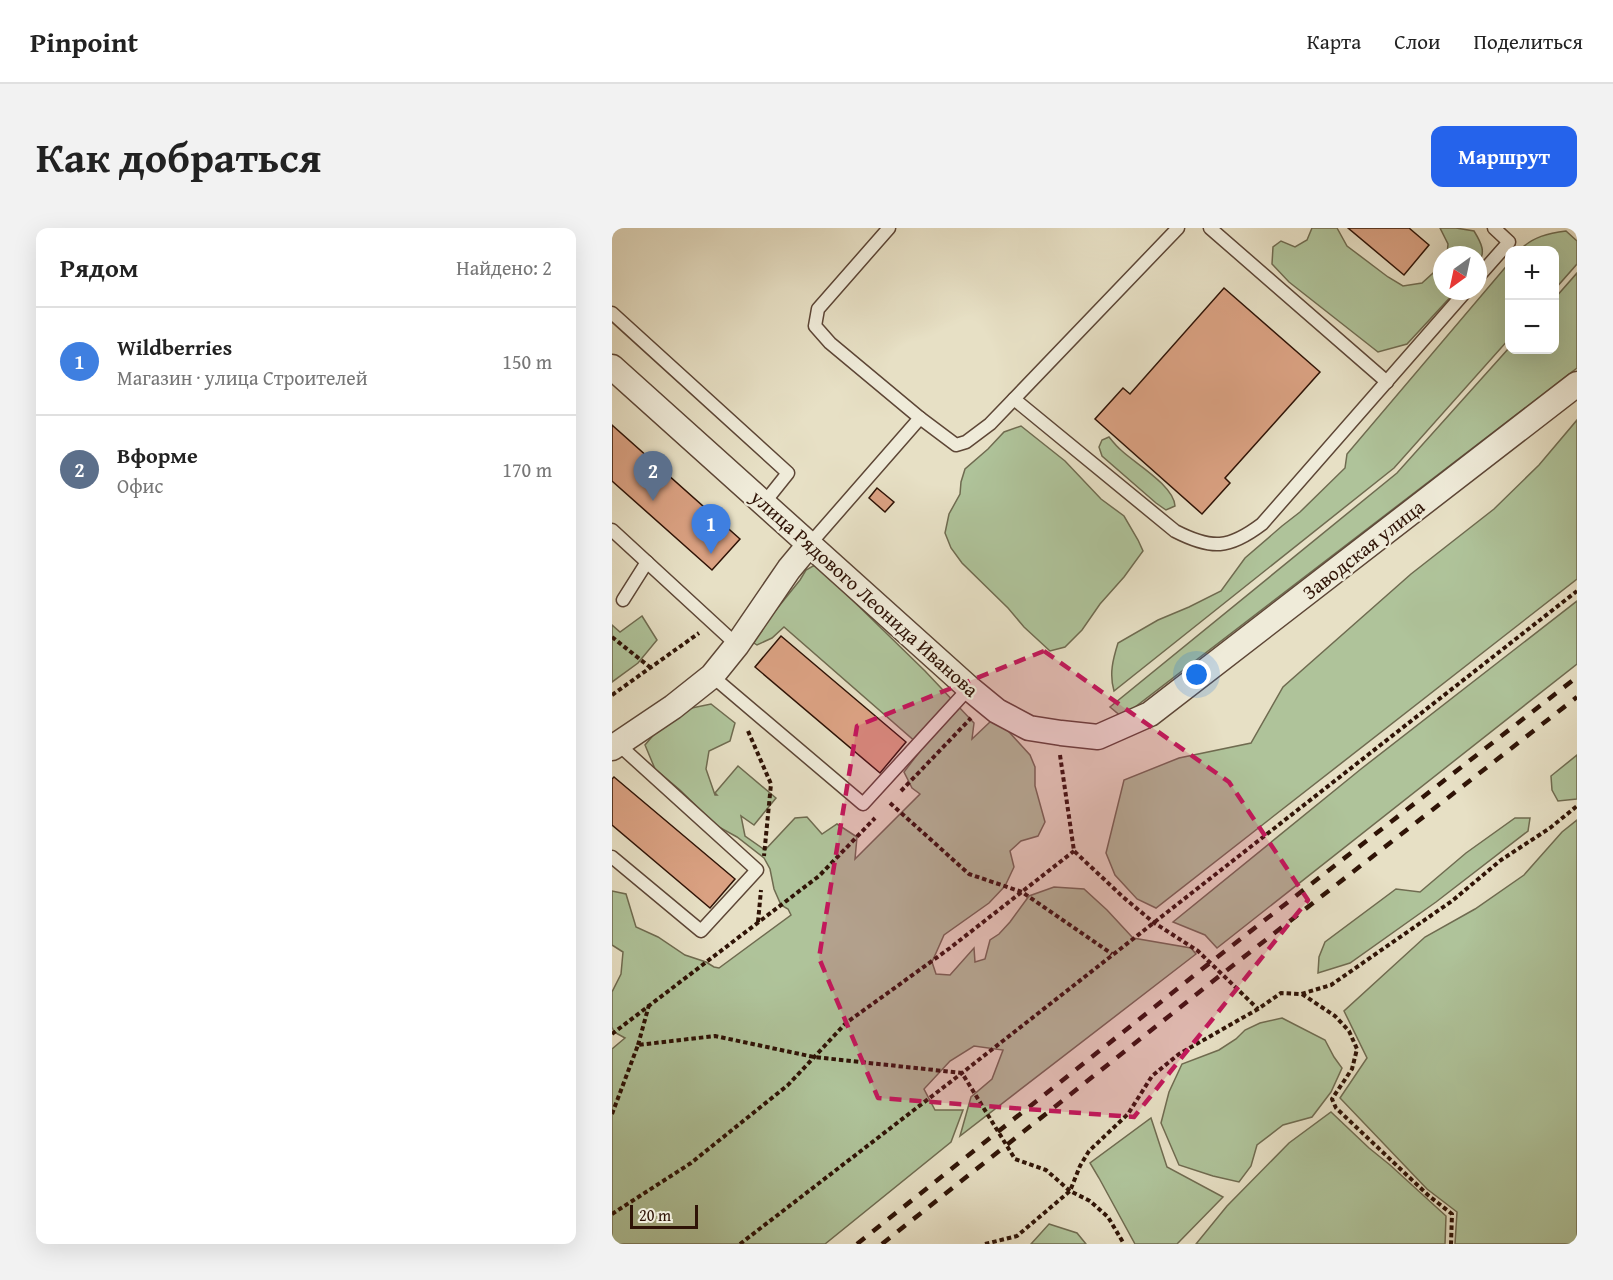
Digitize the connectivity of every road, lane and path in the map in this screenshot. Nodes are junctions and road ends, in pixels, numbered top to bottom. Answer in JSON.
{"nodes":[{"id":1,"x":889,"y":228,"type":"edge"},
{"id":2,"x":1178,"y":228,"type":"edge"},
{"id":3,"x":1209,"y":228,"type":"edge"},
{"id":4,"x":1494,"y":228,"type":"edge"},
{"id":5,"x":1487,"y":267,"type":"edge"},
{"id":6,"x":1458,"y":300,"type":"edge"},
{"id":7,"x":612,"y":313,"type":"edge"},
{"id":8,"x":612,"y":367,"type":"edge"},
{"id":9,"x":1387,"y":382,"type":"junction"},
{"id":10,"x":1577,"y":384,"type":"edge"},
{"id":11,"x":1014,"y":399,"type":"junction"},
{"id":12,"x":920,"y":418,"type":"junction"},
{"id":13,"x":764,"y":503,"type":"junction"},
{"id":14,"x":612,"y":530,"type":"edge"},
{"id":15,"x":809,"y":545,"type":"junction"},
{"id":16,"x":647,"y":562,"type":"junction"},
{"id":17,"x":1577,"y":591,"type":"edge"},
{"id":18,"x":622,"y":600,"type":"dead end"},
{"id":19,"x":713,"y":623,"type":"junction"},
{"id":20,"x":612,"y":637,"type":"edge"},
{"id":21,"x":737,"y":645,"type":"junction"},
{"id":22,"x":651,"y":668,"type":"junction"},
{"id":23,"x":712,"y":676,"type":"junction"},
{"id":24,"x":969,"y":688,"type":"junction"},
{"id":25,"x":732,"y":694,"type":"junction"},
{"id":26,"x":612,"y":695,"type":"edge"},
{"id":27,"x":1150,"y":714,"type":"joint"},
{"id":28,"x":1061,"y":733,"type":"junction"},
{"id":29,"x":615,"y":746,"type":"edge"},
{"id":30,"x":890,"y":803,"type":"dead end"},
{"id":31,"x":1577,"y":806,"type":"edge"},
{"id":32,"x":1074,"y":851,"type":"junction"},
{"id":33,"x":612,"y":857,"type":"edge"},
{"id":34,"x":764,"y":858,"type":"dead end"},
{"id":35,"x":819,"y":876,"type":"dead end"},
{"id":36,"x":762,"y":879,"type":"dead end"},
{"id":37,"x":1022,"y":892,"type":"junction"},
{"id":38,"x":758,"y":922,"type":"junction"},
{"id":39,"x":1153,"y":922,"type":"junction"},
{"id":40,"x":1112,"y":954,"type":"junction"},
{"id":41,"x":1301,"y":994,"type":"junction"},
{"id":42,"x":649,"y":1005,"type":"junction"},
{"id":43,"x":1258,"y":1009,"type":"junction"},
{"id":44,"x":612,"y":1034,"type":"edge"},
{"id":45,"x":638,"y":1045,"type":"junction"},
{"id":46,"x":814,"y":1057,"type":"junction"},
{"id":47,"x":962,"y":1073,"type":"junction"},
{"id":48,"x":612,"y":1114,"type":"edge"},
{"id":49,"x":1070,"y":1191,"type":"junction"},
{"id":50,"x":612,"y":1214,"type":"edge"},
{"id":51,"x":740,"y":1244,"type":"edge"},
{"id":52,"x":985,"y":1244,"type":"edge"},
{"id":53,"x":1124,"y":1244,"type":"edge"},
{"id":54,"x":1451,"y":1244,"type":"edge"}],
"edges":[{"from":1,"to":12,"type":"lane"},
{"from":2,"to":11,"type":"lane"},
{"from":3,"to":9,"type":"lane"},
{"from":4,"to":5,"type":"lane"},
{"from":6,"to":9,"type":"lane"},
{"from":7,"to":13,"type":"lane"},
{"from":8,"to":13,"type":"street","name":"улица Рядового Леонида Иванова"},
{"from":9,"to":11,"type":"lane"},
{"from":10,"to":27,"type":"street","name":"Заводская улица"},
{"from":11,"to":12,"type":"lane"},
{"from":12,"to":15,"type":"lane"},
{"from":13,"to":15,"type":"street","name":"улица Рядового Леонида Иванова"},
{"from":14,"to":16,"type":"lane"},
{"from":15,"to":21,"type":"street"},
{"from":15,"to":24,"type":"street","name":"улица Рядового Леонида Иванова"},
{"from":16,"to":18,"type":"lane"},
{"from":16,"to":19,"type":"lane"},
{"from":17,"to":39,"type":"path"},
{"from":19,"to":21,"type":"lane"},
{"from":19,"to":22,"type":"path"},
{"from":20,"to":22,"type":"path"},
{"from":21,"to":23,"type":"street"},
{"from":22,"to":26,"type":"path"},
{"from":23,"to":25,"type":"lane"},
{"from":23,"to":29,"type":"street"},
{"from":24,"to":25,"type":"lane"},
{"from":24,"to":28,"type":"street","name":"улица Рядового Леонида Иванова"},
{"from":25,"to":34,"type":"path"},
{"from":27,"to":28,"type":"street","name":"улица Рядового Леонида Иванова"},
{"from":28,"to":32,"type":"path"},
{"from":29,"to":33,"type":"lane"},
{"from":30,"to":37,"type":"path"},
{"from":31,"to":41,"type":"path"},
{"from":32,"to":37,"type":"path"},
{"from":32,"to":39,"type":"path"},
{"from":35,"to":38,"type":"path"},
{"from":36,"to":38,"type":"path"},
{"from":37,"to":40,"type":"path"},
{"from":37,"to":46,"type":"path"},
{"from":38,"to":42,"type":"path"},
{"from":39,"to":40,"type":"path"},
{"from":39,"to":43,"type":"path"},
{"from":40,"to":47,"type":"path"},
{"from":41,"to":43,"type":"path"},
{"from":41,"to":54,"type":"path"},
{"from":42,"to":44,"type":"path"},
{"from":42,"to":45,"type":"path"},
{"from":43,"to":49,"type":"path"},
{"from":45,"to":46,"type":"path"},
{"from":45,"to":48,"type":"path"},
{"from":46,"to":47,"type":"path"},
{"from":46,"to":50,"type":"path"},
{"from":47,"to":49,"type":"path"},
{"from":47,"to":51,"type":"path"},
{"from":49,"to":52,"type":"path"},
{"from":49,"to":53,"type":"path"}]}
